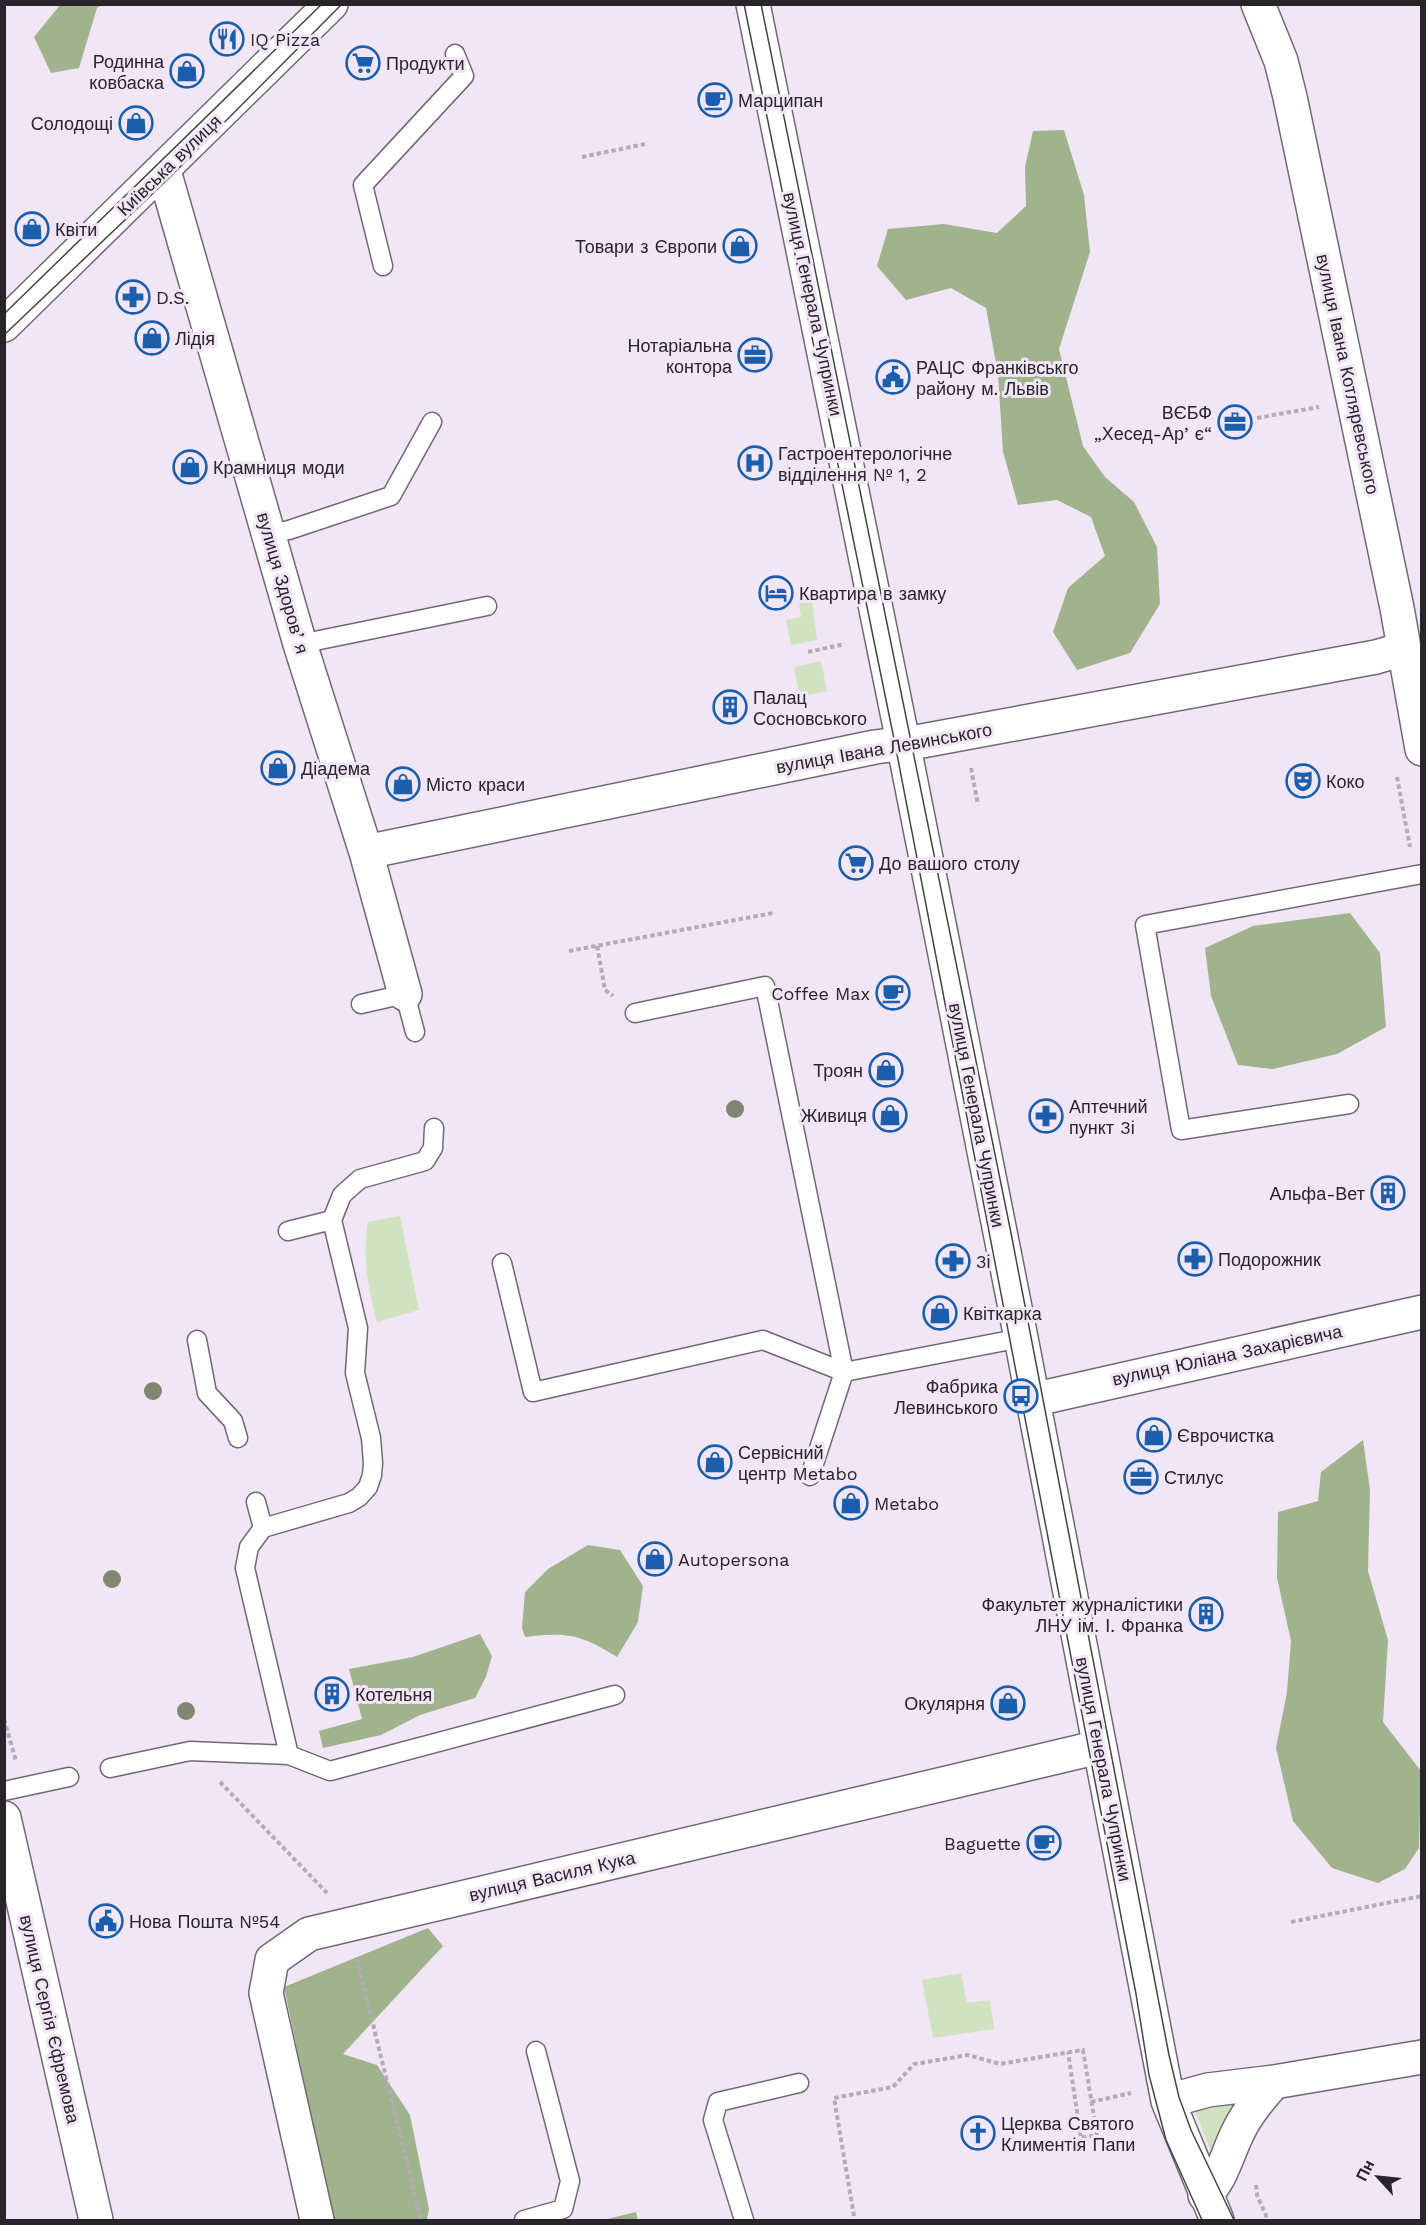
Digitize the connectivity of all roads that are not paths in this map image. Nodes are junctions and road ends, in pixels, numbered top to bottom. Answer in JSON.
{"nodes":[{"id":1,"x":331,"y":4,"type":"edge"},
{"id":2,"x":1258,"y":4,"type":"edge"},
{"id":3,"x":755,"y":8,"type":"edge"},
{"id":4,"x":454,"y":54,"type":"dead end"},
{"id":5,"x":164,"y":171,"type":"junction"},
{"id":6,"x":383,"y":266,"type":"dead end"},
{"id":7,"x":4,"y":325,"type":"edge"},
{"id":8,"x":432,"y":422,"type":"dead end"},
{"id":9,"x":269,"y":534,"type":"junction"},
{"id":10,"x":487,"y":606,"type":"dead end"},
{"id":11,"x":300,"y":644,"type":"junction"},
{"id":12,"x":1403,"y":649,"type":"junction"},
{"id":13,"x":903,"y":742,"type":"junction"},
{"id":14,"x":1422,"y":749,"type":"edge"},
{"id":15,"x":366,"y":852,"type":"junction"},
{"id":16,"x":1419,"y":875,"type":"edge"},
{"id":17,"x":405,"y":994,"type":"junction"},
{"id":18,"x":361,"y":1004,"type":"dead end"},
{"id":19,"x":635,"y":1013,"type":"dead end"},
{"id":20,"x":415,"y":1032,"type":"dead end"},
{"id":21,"x":1349,"y":1104,"type":"dead end"},
{"id":22,"x":434,"y":1128,"type":"dead end"},
{"id":23,"x":332,"y":1220,"type":"junction"},
{"id":24,"x":288,"y":1231,"type":"dead end"},
{"id":25,"x":502,"y":1263,"type":"dead end"},
{"id":26,"x":1422,"y":1312,"type":"edge"},
{"id":27,"x":1021,"y":1338,"type":"junction"},
{"id":28,"x":197,"y":1340,"type":"dead end"},
{"id":29,"x":844,"y":1372,"type":"junction"},
{"id":30,"x":1032,"y":1400,"type":"junction"},
{"id":31,"x":238,"y":1438,"type":"dead end"},
{"id":32,"x":810,"y":1476,"type":"dead end"},
{"id":33,"x":256,"y":1502,"type":"dead end"},
{"id":34,"x":263,"y":1528,"type":"junction"},
{"id":35,"x":615,"y":1695,"type":"dead end"},
{"id":36,"x":1099,"y":1747,"type":"junction"},
{"id":37,"x":289,"y":1755,"type":"junction"},
{"id":38,"x":110,"y":1768,"type":"dead end"},
{"id":39,"x":69,"y":1777,"type":"dead end"},
{"id":40,"x":4,"y":1791,"type":"edge"},
{"id":41,"x":4,"y":1818,"type":"edge"},
{"id":42,"x":536,"y":2051,"type":"dead end"},
{"id":43,"x":1422,"y":2058,"type":"edge"},
{"id":44,"x":1274,"y":2082,"type":"junction"},
{"id":45,"x":799,"y":2083,"type":"dead end"},
{"id":46,"x":1152,"y":2096,"type":"junction"},
{"id":47,"x":1211,"y":2208,"type":"edge"},
{"id":48,"x":96,"y":2220,"type":"edge"},
{"id":49,"x":317,"y":2220,"type":"edge"},
{"id":50,"x":524,"y":2220,"type":"edge"},
{"id":51,"x":744,"y":2220,"type":"edge"}],
"edges":[{"from":1,"to":5,"type":"street","name":"Київська вулиця"},
{"from":2,"to":12,"type":"street","name":"вулиця Івана Котляревського"},
{"from":3,"to":13,"type":"street","name":"вулиця Генерала Чупринки"},
{"from":4,"to":6,"type":"lane"},
{"from":5,"to":7,"type":"street","name":"Київська вулиця"},
{"from":5,"to":9,"type":"street","name":"вулиця Здоровʼя"},
{"from":8,"to":9,"type":"lane"},
{"from":9,"to":11,"type":"street","name":"вулиця Здоровʼя"},
{"from":10,"to":11,"type":"lane"},
{"from":11,"to":15,"type":"street","name":"вулиця Здоровʼя"},
{"from":12,"to":13,"type":"street","name":"вулиця Івана Левинського"},
{"from":12,"to":14,"type":"street","name":"вулиця Івана Котляревського"},
{"from":13,"to":15,"type":"street","name":"вулиця Івана Левинського"},
{"from":13,"to":27,"type":"street","name":"вулиця Генерала Чупринки"},
{"from":15,"to":17,"type":"street","name":"вулиця Здоровʼя"},
{"from":16,"to":21,"type":"lane"},
{"from":17,"to":18,"type":"lane"},
{"from":17,"to":20,"type":"lane"},
{"from":19,"to":29,"type":"lane"},
{"from":22,"to":23,"type":"lane"},
{"from":23,"to":24,"type":"lane"},
{"from":23,"to":34,"type":"lane"},
{"from":25,"to":29,"type":"lane"},
{"from":26,"to":30,"type":"street","name":"вулиця Юліана Захарієвича"},
{"from":27,"to":29,"type":"lane"},
{"from":27,"to":30,"type":"street","name":"вулиця Генерала Чупринки"},
{"from":28,"to":31,"type":"lane"},
{"from":29,"to":32,"type":"lane"},
{"from":30,"to":36,"type":"street","name":"вулиця Генерала Чупринки"},
{"from":33,"to":34,"type":"lane"},
{"from":34,"to":37,"type":"lane"},
{"from":35,"to":37,"type":"lane"},
{"from":36,"to":46,"type":"street","name":"вулиця Генерала Чупринки"},
{"from":36,"to":49,"type":"street","name":"вулиця Василя Кука"},
{"from":37,"to":38,"type":"lane"},
{"from":39,"to":40,"type":"lane"},
{"from":41,"to":48,"type":"street","name":"вулиця Сергія Єфремова"},
{"from":42,"to":50,"type":"lane"},
{"from":43,"to":44,"type":"street"},
{"from":44,"to":46,"type":"street"},
{"from":44,"to":47,"type":"street"},
{"from":45,"to":51,"type":"lane"},
{"from":46,"to":47,"type":"street","name":"вулиця Генерала Чупринки"}]}
